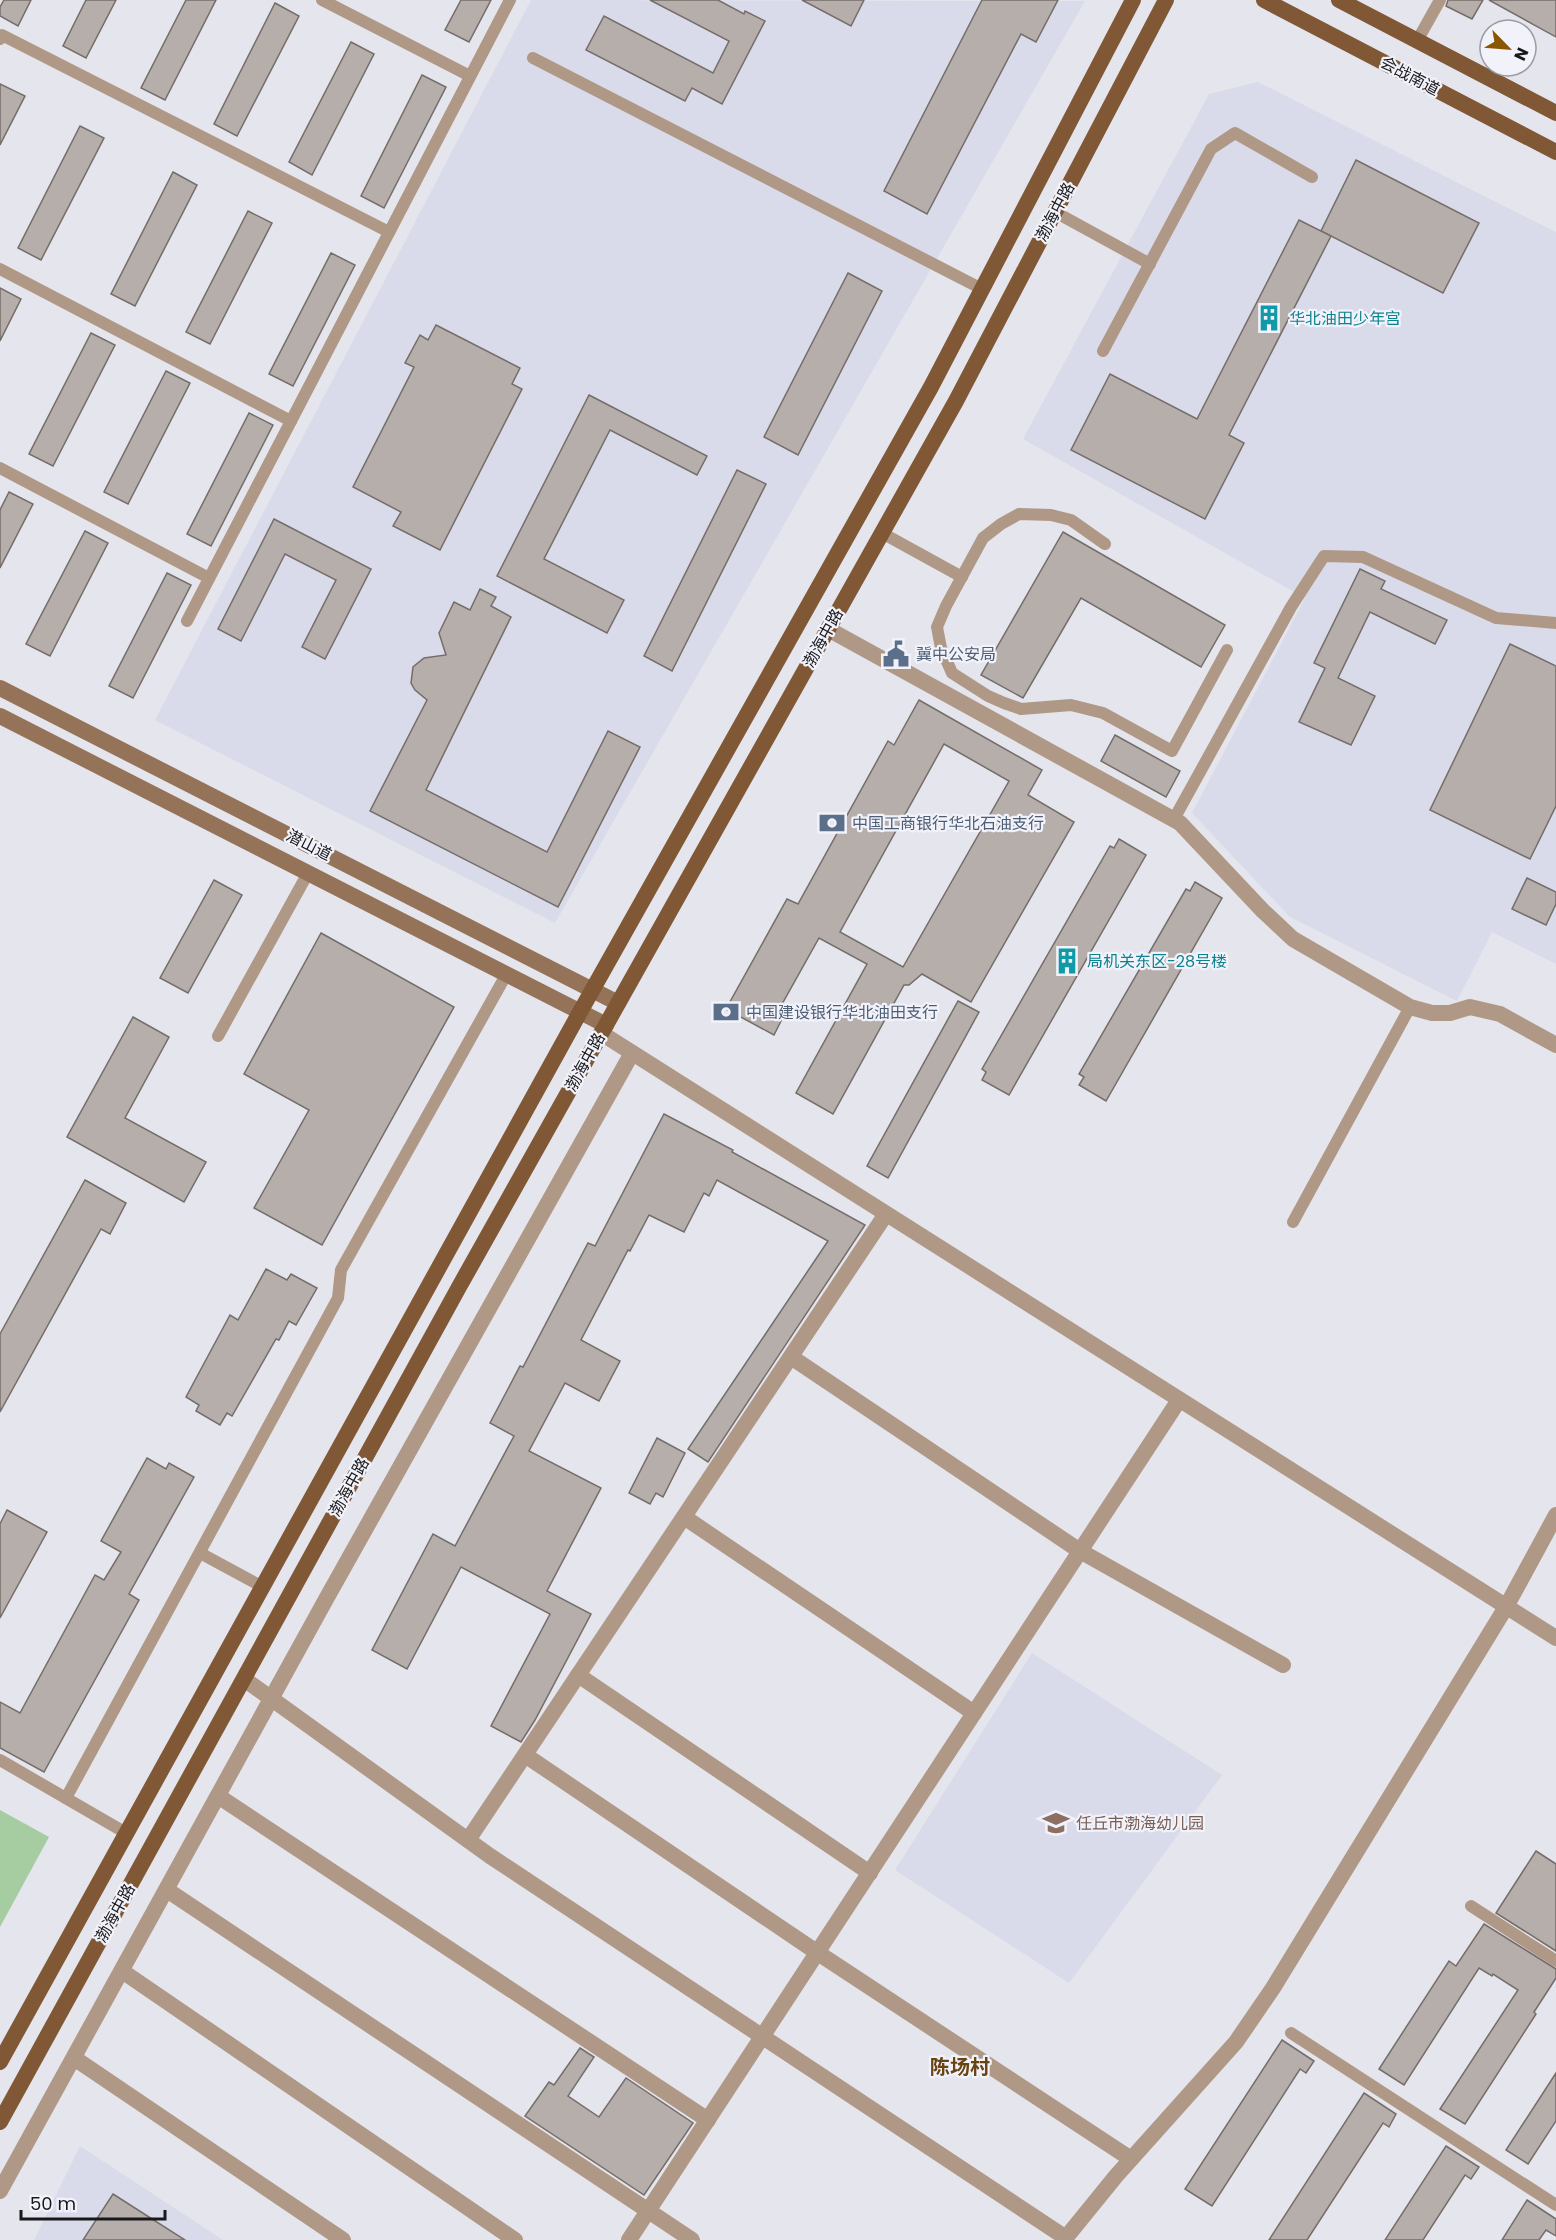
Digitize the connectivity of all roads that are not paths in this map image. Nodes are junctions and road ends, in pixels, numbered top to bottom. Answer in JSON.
{"nodes":[{"id":1,"x":322,"y":0,"type":"edge"},
{"id":2,"x":510,"y":0,"type":"edge"},
{"id":3,"x":1133,"y":0,"type":"edge"},
{"id":4,"x":1166,"y":0,"type":"edge"},
{"id":5,"x":1264,"y":0,"type":"edge"},
{"id":6,"x":1338,"y":0,"type":"edge"},
{"id":7,"x":1440,"y":0,"type":"edge"},
{"id":8,"x":0,"y":39,"type":"edge"},
{"id":9,"x":1417,"y":40,"type":"junction"},
{"id":10,"x":533,"y":58,"type":"dead end"},
{"id":11,"x":470,"y":76,"type":"junction"},
{"id":12,"x":1556,"y":113,"type":"edge"},
{"id":13,"x":1556,"y":152,"type":"edge"},
{"id":14,"x":1312,"y":177,"type":"dead end"},
{"id":15,"x":1055,"y":212,"type":"junction"},
{"id":16,"x":389,"y":232,"type":"junction"},
{"id":17,"x":1150,"y":264,"type":"junction"},
{"id":18,"x":0,"y":269,"type":"edge"},
{"id":19,"x":982,"y":289,"type":"junction"},
{"id":20,"x":1103,"y":351,"type":"dead end"},
{"id":21,"x":291,"y":421,"type":"junction"},
{"id":22,"x":0,"y":468,"type":"edge"},
{"id":23,"x":882,"y":533,"type":"junction"},
{"id":24,"x":1105,"y":544,"type":"dead end"},
{"id":25,"x":962,"y":577,"type":"junction"},
{"id":26,"x":209,"y":578,"type":"junction"},
{"id":27,"x":187,"y":621,"type":"dead end"},
{"id":28,"x":1556,"y":623,"type":"edge"},
{"id":29,"x":828,"y":629,"type":"junction"},
{"id":30,"x":1227,"y":650,"type":"dead end"},
{"id":31,"x":0,"y":688,"type":"edge"},
{"id":32,"x":0,"y":716,"type":"edge"},
{"id":33,"x":1174,"y":819,"type":"junction"},
{"id":34,"x":308,"y":873,"type":"junction"},
{"id":35,"x":506,"y":975,"type":"junction"},
{"id":36,"x":592,"y":990,"type":"junction"},
{"id":37,"x":618,"y":1003,"type":"junction"},
{"id":38,"x":1410,"y":1007,"type":"junction"},
{"id":39,"x":580,"y":1012,"type":"junction"},
{"id":40,"x":604,"y":1029,"type":"junction"},
{"id":41,"x":218,"y":1036,"type":"dead end"},
{"id":42,"x":1556,"y":1045,"type":"edge"},
{"id":43,"x":632,"y":1053,"type":"junction"},
{"id":44,"x":886,"y":1214,"type":"junction"},
{"id":45,"x":1293,"y":1222,"type":"dead end"},
{"id":46,"x":791,"y":1357,"type":"junction"},
{"id":47,"x":1179,"y":1400,"type":"junction"},
{"id":48,"x":1556,"y":1515,"type":"edge"},
{"id":49,"x":684,"y":1517,"type":"junction"},
{"id":50,"x":1080,"y":1551,"type":"junction"},
{"id":51,"x":200,"y":1553,"type":"junction"},
{"id":52,"x":261,"y":1586,"type":"junction"},
{"id":53,"x":1506,"y":1606,"type":"junction"},
{"id":54,"x":1556,"y":1638,"type":"edge"},
{"id":55,"x":1283,"y":1665,"type":"dead end"},
{"id":56,"x":578,"y":1676,"type":"junction"},
{"id":57,"x":243,"y":1679,"type":"junction"},
{"id":58,"x":272,"y":1699,"type":"junction"},
{"id":59,"x":974,"y":1713,"type":"junction"},
{"id":60,"x":525,"y":1755,"type":"junction"},
{"id":61,"x":0,"y":1760,"type":"edge"},
{"id":62,"x":218,"y":1796,"type":"junction"},
{"id":63,"x":66,"y":1798,"type":"junction"},
{"id":64,"x":126,"y":1833,"type":"junction"},
{"id":65,"x":468,"y":1840,"type":"junction"},
{"id":66,"x":870,"y":1873,"type":"junction"},
{"id":67,"x":167,"y":1890,"type":"junction"},
{"id":68,"x":1472,"y":1906,"type":"dead end"},
{"id":69,"x":818,"y":1953,"type":"junction"},
{"id":70,"x":1556,"y":1961,"type":"edge"},
{"id":71,"x":122,"y":1971,"type":"junction"},
{"id":72,"x":1291,"y":2032,"type":"dead end"},
{"id":73,"x":762,"y":2037,"type":"junction"},
{"id":74,"x":74,"y":2058,"type":"junction"},
{"id":75,"x":0,"y":2062,"type":"edge"},
{"id":76,"x":708,"y":2120,"type":"junction"},
{"id":77,"x":0,"y":2122,"type":"edge"},
{"id":78,"x":1131,"y":2159,"type":"junction"},
{"id":79,"x":0,"y":2191,"type":"edge"},
{"id":80,"x":1556,"y":2205,"type":"edge"},
{"id":81,"x":649,"y":2211,"type":"junction"},
{"id":82,"x":1065,"y":2239,"type":"edge"},
{"id":83,"x":343,"y":2240,"type":"edge"},
{"id":84,"x":515,"y":2240,"type":"edge"},
{"id":85,"x":629,"y":2240,"type":"edge"},
{"id":86,"x":692,"y":2240,"type":"edge"}],
"edges":[{"from":1,"to":11,"type":"lane"},
{"from":2,"to":11,"type":"lane"},
{"from":3,"to":19,"type":"main road","name":"渤海中路"},
{"from":4,"to":15,"type":"main road","name":"渤海中路"},
{"from":5,"to":13,"type":"main road","name":"会战南道"},
{"from":6,"to":9,"type":"main road","name":"会战南道"},
{"from":7,"to":9,"type":"lane"},
{"from":8,"to":16,"type":"lane"},
{"from":9,"to":12,"type":"main road","name":"会战南道"},
{"from":10,"to":19,"type":"lane"},
{"from":11,"to":16,"type":"lane"},
{"from":14,"to":17,"type":"lane"},
{"from":15,"to":17,"type":"lane"},
{"from":15,"to":23,"type":"main road","name":"渤海中路"},
{"from":16,"to":21,"type":"lane"},
{"from":17,"to":20,"type":"lane"},
{"from":18,"to":21,"type":"lane"},
{"from":19,"to":36,"type":"main road","name":"渤海中路"},
{"from":21,"to":26,"type":"lane"},
{"from":22,"to":26,"type":"lane"},
{"from":23,"to":25,"type":"lane"},
{"from":23,"to":29,"type":"main road","name":"渤海中路"},
{"from":24,"to":25,"type":"lane"},
{"from":25,"to":30,"type":"lane"},
{"from":26,"to":27,"type":"lane"},
{"from":28,"to":33,"type":"lane"},
{"from":29,"to":33,"type":"street"},
{"from":29,"to":37,"type":"main road","name":"渤海中路"},
{"from":31,"to":36,"type":"main road","name":"潜山道"},
{"from":32,"to":34,"type":"main road","name":"潜山道"},
{"from":33,"to":38,"type":"street"},
{"from":34,"to":35,"type":"main road","name":"潜山道"},
{"from":34,"to":41,"type":"lane"},
{"from":35,"to":39,"type":"main road","name":"潜山道"},
{"from":35,"to":51,"type":"lane"},
{"from":36,"to":37,"type":"main road","name":"潜山道"},
{"from":36,"to":39,"type":"main road","name":"渤海中路"},
{"from":37,"to":40,"type":"main road","name":"渤海中路"},
{"from":38,"to":42,"type":"street"},
{"from":38,"to":45,"type":"lane"},
{"from":39,"to":40,"type":"main road","name":"潜山道"},
{"from":39,"to":52,"type":"main road","name":"渤海中路"},
{"from":40,"to":43,"type":"street"},
{"from":40,"to":57,"type":"main road","name":"渤海中路"},
{"from":43,"to":44,"type":"street"},
{"from":43,"to":58,"type":"street"},
{"from":44,"to":46,"type":"street"},
{"from":44,"to":47,"type":"street"},
{"from":46,"to":49,"type":"street"},
{"from":46,"to":50,"type":"street"},
{"from":47,"to":50,"type":"street"},
{"from":47,"to":53,"type":"street"},
{"from":48,"to":53,"type":"street"},
{"from":49,"to":56,"type":"street"},
{"from":49,"to":59,"type":"street"},
{"from":50,"to":55,"type":"street"},
{"from":50,"to":59,"type":"street"},
{"from":51,"to":52,"type":"lane"},
{"from":51,"to":63,"type":"lane"},
{"from":52,"to":64,"type":"main road","name":"渤海中路"},
{"from":53,"to":54,"type":"street"},
{"from":53,"to":78,"type":"street"},
{"from":56,"to":60,"type":"street"},
{"from":56,"to":66,"type":"street"},
{"from":57,"to":58,"type":"street"},
{"from":57,"to":77,"type":"main road","name":"渤海中路"},
{"from":58,"to":62,"type":"street"},
{"from":58,"to":65,"type":"street"},
{"from":59,"to":66,"type":"street"},
{"from":60,"to":65,"type":"street"},
{"from":60,"to":69,"type":"street"},
{"from":61,"to":63,"type":"lane"},
{"from":62,"to":67,"type":"street"},
{"from":62,"to":76,"type":"street"},
{"from":63,"to":64,"type":"lane"},
{"from":64,"to":75,"type":"main road","name":"渤海中路"},
{"from":65,"to":73,"type":"street"},
{"from":66,"to":69,"type":"street"},
{"from":67,"to":71,"type":"street"},
{"from":67,"to":81,"type":"street"},
{"from":68,"to":70,"type":"lane"},
{"from":69,"to":73,"type":"street"},
{"from":69,"to":78,"type":"street"},
{"from":71,"to":74,"type":"street"},
{"from":71,"to":84,"type":"street"},
{"from":72,"to":80,"type":"lane"},
{"from":73,"to":76,"type":"street"},
{"from":73,"to":82,"type":"street"},
{"from":74,"to":79,"type":"street"},
{"from":74,"to":83,"type":"street"},
{"from":76,"to":81,"type":"street"},
{"from":78,"to":82,"type":"street"},
{"from":81,"to":85,"type":"street"},
{"from":81,"to":86,"type":"street"}]}
